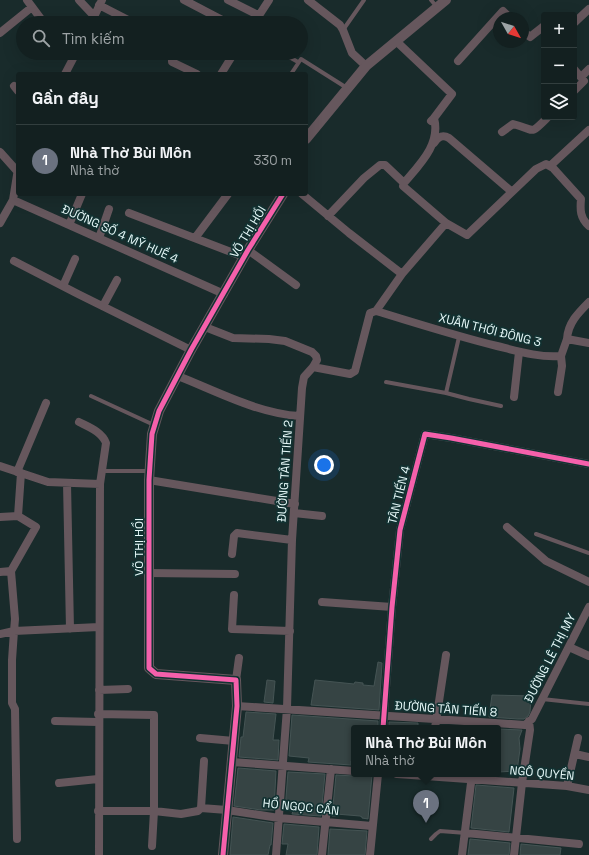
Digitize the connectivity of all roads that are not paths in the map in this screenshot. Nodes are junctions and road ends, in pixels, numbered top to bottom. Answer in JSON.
{"nodes":[{"id":1,"x":79,"y":0,"type":"edge"},
{"id":2,"x":184,"y":0,"type":"edge"},
{"id":3,"x":228,"y":0,"type":"edge"},
{"id":4,"x":269,"y":0,"type":"edge"},
{"id":5,"x":308,"y":0,"type":"edge"},
{"id":6,"x":364,"y":0,"type":"edge"},
{"id":7,"x":446,"y":0,"type":"edge"},
{"id":8,"x":29,"y":3,"type":"edge"},
{"id":9,"x":101,"y":3,"type":"edge"},
{"id":10,"x":434,"y":4,"type":"edge"},
{"id":11,"x":589,"y":9,"type":"edge"},
{"id":12,"x":258,"y":15,"type":"joint"},
{"id":13,"x":39,"y":16,"type":"edge"},
{"id":14,"x":89,"y":16,"type":"edge"},
{"id":15,"x":94,"y":16,"type":"edge"},
{"id":16,"x":122,"y":16,"type":"edge"},
{"id":17,"x":215,"y":16,"type":"edge"},
{"id":18,"x":577,"y":20,"type":"edge"},
{"id":19,"x":493,"y":22,"type":"edge"},
{"id":20,"x":541,"y":29,"type":"edge"},
{"id":21,"x":344,"y":30,"type":"junction"},
{"id":22,"x":0,"y":32,"type":"edge"},
{"id":23,"x":529,"y":37,"type":"edge"},
{"id":24,"x":396,"y":41,"type":"junction"},
{"id":25,"x":70,"y":60,"type":"edge"},
{"id":26,"x":172,"y":60,"type":"edge"},
{"id":27,"x":230,"y":60,"type":"edge"},
{"id":28,"x":294,"y":60,"type":"edge"},
{"id":29,"x":304,"y":60,"type":"edge"},
{"id":30,"x":458,"y":61,"type":"dead end"},
{"id":31,"x":298,"y":62,"type":"joint"},
{"id":32,"x":366,"y":66,"type":"junction"},
{"id":33,"x":589,"y":69,"type":"edge"},
{"id":34,"x":66,"y":72,"type":"edge"},
{"id":35,"x":193,"y":72,"type":"edge"},
{"id":36,"x":222,"y":72,"type":"edge"},
{"id":37,"x":292,"y":72,"type":"edge"},
{"id":38,"x":577,"y":74,"type":"edge"},
{"id":39,"x":580,"y":77,"type":"junction"},
{"id":40,"x":347,"y":88,"type":"junction"},
{"id":41,"x":577,"y":88,"type":"edge"},
{"id":42,"x":545,"y":120,"type":"edge"},
{"id":43,"x":589,"y":131,"type":"edge"},
{"id":44,"x":502,"y":132,"type":"dead end"},
{"id":45,"x":308,"y":133,"type":"edge"},
{"id":46,"x":434,"y":143,"type":"junction"},
{"id":47,"x":0,"y":152,"type":"edge"},
{"id":48,"x":550,"y":166,"type":"junction"},
{"id":49,"x":16,"y":168,"type":"edge"},
{"id":50,"x":16,"y":182,"type":"edge"},
{"id":51,"x":404,"y":183,"type":"junction"},
{"id":52,"x":512,"y":192,"type":"junction"},
{"id":53,"x":81,"y":196,"type":"edge"},
{"id":54,"x":227,"y":196,"type":"edge"},
{"id":55,"x":282,"y":196,"type":"edge"},
{"id":56,"x":304,"y":196,"type":"edge"},
{"id":57,"x":13,"y":200,"type":"junction"},
{"id":58,"x":109,"y":209,"type":"dead end"},
{"id":59,"x":129,"y":213,"type":"dead end"},
{"id":60,"x":328,"y":216,"type":"junction"},
{"id":61,"x":0,"y":223,"type":"edge"},
{"id":62,"x":446,"y":223,"type":"junction"},
{"id":63,"x":69,"y":225,"type":"junction"},
{"id":64,"x":589,"y":226,"type":"edge"},
{"id":65,"x":99,"y":238,"type":"junction"},
{"id":66,"x":196,"y":238,"type":"junction"},
{"id":67,"x":246,"y":253,"type":"junction"},
{"id":68,"x":74,"y":259,"type":"dead end"},
{"id":69,"x":14,"y":261,"type":"dead end"},
{"id":70,"x":402,"y":274,"type":"junction"},
{"id":71,"x":117,"y":280,"type":"dead end"},
{"id":72,"x":296,"y":285,"type":"dead end"},
{"id":73,"x":63,"y":286,"type":"junction"},
{"id":74,"x":224,"y":294,"type":"junction"},
{"id":75,"x":589,"y":302,"type":"edge"},
{"id":76,"x":102,"y":306,"type":"junction"},
{"id":77,"x":376,"y":311,"type":"junction"},
{"id":78,"x":205,"y":327,"type":"junction"},
{"id":79,"x":459,"y":337,"type":"junction"},
{"id":80,"x":567,"y":339,"type":"junction"},
{"id":81,"x":589,"y":343,"type":"edge"},
{"id":82,"x":191,"y":350,"type":"junction"},
{"id":83,"x":519,"y":352,"type":"junction"},
{"id":84,"x":561,"y":356,"type":"junction"},
{"id":85,"x":313,"y":367,"type":"junction"},
{"id":86,"x":178,"y":376,"type":"junction"},
{"id":87,"x":386,"y":382,"type":"dead end"},
{"id":88,"x":558,"y":392,"type":"dead end"},
{"id":89,"x":446,"y":393,"type":"junction"},
{"id":90,"x":91,"y":396,"type":"dead end"},
{"id":91,"x":514,"y":397,"type":"dead end"},
{"id":92,"x":46,"y":403,"type":"dead end"},
{"id":93,"x":501,"y":406,"type":"dead end"},
{"id":94,"x":300,"y":416,"type":"junction"},
{"id":95,"x":80,"y":422,"type":"dead end"},
{"id":96,"x":155,"y":425,"type":"junction"},
{"id":97,"x":589,"y":464,"type":"edge"},
{"id":98,"x":0,"y":466,"type":"edge"},
{"id":99,"x":102,"y":471,"type":"junction"},
{"id":100,"x":19,"y":473,"type":"junction"},
{"id":101,"x":149,"y":475,"type":"junction"},
{"id":102,"x":67,"y":482,"type":"junction"},
{"id":103,"x":100,"y":484,"type":"junction"},
{"id":104,"x":295,"y":504,"type":"junction"},
{"id":105,"x":294,"y":513,"type":"junction"},
{"id":106,"x":18,"y":516,"type":"junction"},
{"id":107,"x":322,"y":516,"type":"dead end"},
{"id":108,"x":0,"y":517,"type":"edge"},
{"id":109,"x":507,"y":527,"type":"dead end"},
{"id":110,"x":536,"y":534,"type":"dead end"},
{"id":111,"x":292,"y":540,"type":"junction"},
{"id":112,"x":589,"y":553,"type":"edge"},
{"id":113,"x":232,"y":554,"type":"dead end"},
{"id":114,"x":11,"y":571,"type":"junction"},
{"id":115,"x":0,"y":572,"type":"edge"},
{"id":116,"x":148,"y":573,"type":"junction"},
{"id":117,"x":235,"y":574,"type":"dead end"},
{"id":118,"x":589,"y":582,"type":"edge"},
{"id":119,"x":234,"y":595,"type":"dead end"},
{"id":120,"x":322,"y":602,"type":"dead end"},
{"id":121,"x":392,"y":607,"type":"junction"},
{"id":122,"x":589,"y":607,"type":"edge"},
{"id":123,"x":99,"y":627,"type":"junction"},
{"id":124,"x":70,"y":629,"type":"junction"},
{"id":125,"x":14,"y":631,"type":"junction"},
{"id":126,"x":290,"y":631,"type":"junction"},
{"id":127,"x":0,"y":634,"type":"edge"},
{"id":128,"x":569,"y":647,"type":"junction"},
{"id":129,"x":446,"y":655,"type":"dead end"},
{"id":130,"x":589,"y":656,"type":"edge"},
{"id":131,"x":239,"y":658,"type":"dead end"},
{"id":132,"x":236,"y":680,"type":"junction"},
{"id":133,"x":128,"y":689,"type":"dead end"},
{"id":134,"x":98,"y":690,"type":"junction"},
{"id":135,"x":542,"y":699,"type":"junction"},
{"id":136,"x":589,"y":704,"type":"edge"},
{"id":137,"x":237,"y":706,"type":"junction"},
{"id":138,"x":287,"y":708,"type":"junction"},
{"id":139,"x":384,"y":716,"type":"junction"},
{"id":140,"x":98,"y":718,"type":"junction"},
{"id":141,"x":436,"y":718,"type":"junction"},
{"id":142,"x":531,"y":720,"type":"junction"},
{"id":143,"x":55,"y":721,"type":"dead end"},
{"id":144,"x":383,"y":725,"type":"edge"},
{"id":145,"x":435,"y":725,"type":"edge"},
{"id":146,"x":477,"y":725,"type":"edge"},
{"id":147,"x":200,"y":738,"type":"dead end"},
{"id":148,"x":578,"y":738,"type":"dead end"},
{"id":149,"x":234,"y":741,"type":"junction"},
{"id":150,"x":575,"y":754,"type":"junction"},
{"id":151,"x":589,"y":757,"type":"edge"},
{"id":152,"x":204,"y":761,"type":"dead end"},
{"id":153,"x":232,"y":762,"type":"junction"},
{"id":154,"x":282,"y":765,"type":"junction"},
{"id":155,"x":331,"y":769,"type":"junction"},
{"id":156,"x":351,"y":771,"type":"edge"},
{"id":157,"x":378,"y":777,"type":"edge"},
{"id":158,"x":471,"y":777,"type":"edge"},
{"id":159,"x":98,"y":779,"type":"junction"},
{"id":160,"x":59,"y":783,"type":"dead end"},
{"id":161,"x":522,"y":783,"type":"junction"},
{"id":162,"x":567,"y":786,"type":"junction"},
{"id":163,"x":589,"y":790,"type":"edge"},
{"id":164,"x":201,"y":808,"type":"junction"},
{"id":165,"x":227,"y":810,"type":"junction"},
{"id":166,"x":98,"y":811,"type":"junction"},
{"id":167,"x":154,"y":811,"type":"junction"},
{"id":168,"x":279,"y":818,"type":"junction"},
{"id":169,"x":325,"y":822,"type":"junction"},
{"id":170,"x":372,"y":826,"type":"junction"},
{"id":171,"x":466,"y":833,"type":"junction"},
{"id":172,"x":516,"y":838,"type":"junction"},
{"id":173,"x":17,"y":839,"type":"dead end"},
{"id":174,"x":432,"y":839,"type":"dead end"},
{"id":175,"x":578,"y":844,"type":"dead end"},
{"id":176,"x":152,"y":846,"type":"dead end"},
{"id":177,"x":99,"y":855,"type":"edge"},
{"id":178,"x":223,"y":855,"type":"edge"},
{"id":179,"x":276,"y":855,"type":"edge"},
{"id":180,"x":322,"y":855,"type":"edge"},
{"id":181,"x":370,"y":855,"type":"edge"},
{"id":182,"x":462,"y":855,"type":"edge"},
{"id":183,"x":514,"y":855,"type":"edge"}],
"edges":[{"from":1,"to":14,"type":"street"},
{"from":2,"to":17,"type":"street"},
{"from":3,"to":12,"type":"street"},
{"from":4,"to":12,"type":"street"},
{"from":5,"to":21,"type":"street"},
{"from":6,"to":21,"type":"lane"},
{"from":7,"to":10,"type":"street"},
{"from":8,"to":13,"type":"street"},
{"from":8,"to":22,"type":"street"},
{"from":9,"to":15,"type":"street"},
{"from":9,"to":16,"type":"street"},
{"from":10,"to":24,"type":"street"},
{"from":11,"to":18,"type":"street"},
{"from":19,"to":30,"type":"street"},
{"from":20,"to":23,"type":"street"},
{"from":21,"to":32,"type":"street"},
{"from":24,"to":32,"type":"street"},
{"from":24,"to":46,"type":"street"},
{"from":25,"to":34,"type":"street"},
{"from":26,"to":35,"type":"street"},
{"from":27,"to":36,"type":"street"},
{"from":28,"to":31,"type":"lane"},
{"from":29,"to":40,"type":"lane"},
{"from":31,"to":37,"type":"lane"},
{"from":32,"to":40,"type":"street"},
{"from":33,"to":39,"type":"street"},
{"from":38,"to":39,"type":"street"},
{"from":39,"to":41,"type":"street"},
{"from":40,"to":45,"type":"street"},
{"from":42,"to":44,"type":"street"},
{"from":43,"to":48,"type":"street"},
{"from":46,"to":51,"type":"street"},
{"from":46,"to":52,"type":"street"},
{"from":47,"to":49,"type":"street"},
{"from":48,"to":52,"type":"street"},
{"from":48,"to":64,"type":"street"},
{"from":50,"to":57,"type":"street"},
{"from":51,"to":60,"type":"street"},
{"from":51,"to":62,"type":"street"},
{"from":52,"to":62,"type":"street"},
{"from":53,"to":63,"type":"street"},
{"from":54,"to":66,"type":"street"},
{"from":55,"to":67,"type":"street","name":"VÕ THỊ HỒI"},
{"from":56,"to":60,"type":"street"},
{"from":57,"to":61,"type":"street"},
{"from":57,"to":63,"type":"street","name":"ĐƯỜNG SỐ 4 MỸ HUỀ 4"},
{"from":58,"to":65,"type":"street"},
{"from":59,"to":66,"type":"street"},
{"from":60,"to":70,"type":"street"},
{"from":62,"to":70,"type":"street"},
{"from":63,"to":65,"type":"street","name":"ĐƯỜNG SỐ 4 MỸ HUỀ 4"},
{"from":65,"to":74,"type":"street","name":"ĐƯỜNG SỐ 4 MỸ HUỀ 4"},
{"from":66,"to":67,"type":"street"},
{"from":67,"to":72,"type":"street"},
{"from":67,"to":74,"type":"street","name":"VÕ THỊ HỒI"},
{"from":68,"to":73,"type":"street"},
{"from":69,"to":73,"type":"street"},
{"from":70,"to":77,"type":"street"},
{"from":71,"to":76,"type":"street"},
{"from":73,"to":76,"type":"street"},
{"from":74,"to":78,"type":"street","name":"VÕ THỊ HỒI"},
{"from":75,"to":80,"type":"street"},
{"from":76,"to":82,"type":"street"},
{"from":77,"to":79,"type":"street","name":"XUÂN THỚI ĐÔNG 3"},
{"from":77,"to":85,"type":"street"},
{"from":78,"to":82,"type":"street","name":"VÕ THỊ HỒI"},
{"from":78,"to":85,"type":"street"},
{"from":79,"to":83,"type":"street","name":"XUÂN THỚI ĐÔNG 3"},
{"from":79,"to":89,"type":"lane"},
{"from":80,"to":81,"type":"street"},
{"from":80,"to":84,"type":"street"},
{"from":82,"to":86,"type":"street","name":"VÕ THỊ HỒI"},
{"from":83,"to":84,"type":"street","name":"XUÂN THỚI ĐÔNG 3"},
{"from":83,"to":91,"type":"street"},
{"from":84,"to":88,"type":"street"},
{"from":85,"to":94,"type":"street","name":"ĐƯỜNG TÂN TIẾN 2"},
{"from":86,"to":94,"type":"street"},
{"from":86,"to":96,"type":"street","name":"VÕ THỊ HỒI"},
{"from":87,"to":89,"type":"lane"},
{"from":89,"to":93,"type":"lane"},
{"from":90,"to":96,"type":"lane"},
{"from":92,"to":100,"type":"street"},
{"from":94,"to":104,"type":"street","name":"ĐƯỜNG TÂN TIẾN 2"},
{"from":95,"to":99,"type":"street"},
{"from":96,"to":101,"type":"street","name":"VÕ THỊ HỒI"},
{"from":97,"to":121,"type":"street","name":"TÂN TIẾN 4"},
{"from":98,"to":100,"type":"street"},
{"from":99,"to":101,"type":"lane"},
{"from":99,"to":103,"type":"street"},
{"from":100,"to":102,"type":"street"},
{"from":100,"to":106,"type":"street"},
{"from":101,"to":104,"type":"street"},
{"from":101,"to":116,"type":"street","name":"VÕ THỊ HỒI"},
{"from":102,"to":103,"type":"street"},
{"from":102,"to":124,"type":"street"},
{"from":103,"to":123,"type":"street"},
{"from":104,"to":105,"type":"street","name":"ĐƯỜNG TÂN TIẾN 2"},
{"from":105,"to":107,"type":"street"},
{"from":105,"to":111,"type":"street","name":"ĐƯỜNG TÂN TIẾN 2"},
{"from":106,"to":108,"type":"street"},
{"from":106,"to":114,"type":"street"},
{"from":109,"to":118,"type":"street"},
{"from":110,"to":112,"type":"lane"},
{"from":111,"to":113,"type":"street"},
{"from":111,"to":126,"type":"street","name":"ĐƯỜNG TÂN TIẾN 2"},
{"from":114,"to":115,"type":"street"},
{"from":114,"to":125,"type":"street"},
{"from":116,"to":117,"type":"street"},
{"from":116,"to":132,"type":"street","name":"VÕ THỊ HỒI"},
{"from":119,"to":126,"type":"street"},
{"from":120,"to":121,"type":"street"},
{"from":121,"to":139,"type":"street","name":"TÂN TIẾN 4"},
{"from":122,"to":128,"type":"street","name":"ĐƯỜNG LÊ THỊ MY"},
{"from":123,"to":124,"type":"street"},
{"from":123,"to":134,"type":"street"},
{"from":124,"to":125,"type":"street"},
{"from":125,"to":127,"type":"street"},
{"from":125,"to":173,"type":"street"},
{"from":126,"to":138,"type":"street","name":"ĐƯỜNG TÂN TIẾN 2"},
{"from":128,"to":130,"type":"street"},
{"from":128,"to":135,"type":"street","name":"ĐƯỜNG LÊ THỊ MY"},
{"from":129,"to":141,"type":"street"},
{"from":131,"to":132,"type":"street"},
{"from":132,"to":137,"type":"street"},
{"from":133,"to":134,"type":"street"},
{"from":134,"to":140,"type":"street"},
{"from":135,"to":136,"type":"lane"},
{"from":135,"to":142,"type":"street","name":"ĐƯỜNG LÊ THỊ MY"},
{"from":137,"to":138,"type":"street","name":"ĐƯỜNG TÂN TIẾN 8"},
{"from":137,"to":149,"type":"street"},
{"from":138,"to":139,"type":"street","name":"ĐƯỜNG TÂN TIẾN 8"},
{"from":138,"to":154,"type":"street","name":"ĐƯỜNG TÂN TIẾN 2"},
{"from":139,"to":141,"type":"street","name":"ĐƯỜNG TÂN TIẾN 8"},
{"from":139,"to":144,"type":"street","name":"TÂN TIẾN 4"},
{"from":140,"to":143,"type":"street"},
{"from":140,"to":159,"type":"street"},
{"from":140,"to":167,"type":"street"},
{"from":141,"to":145,"type":"street"},
{"from":141,"to":146,"type":"street","name":"ĐƯỜNG TÂN TIẾN 8"},
{"from":142,"to":146,"type":"street","name":"ĐƯỜNG TÂN TIẾN 8"},
{"from":142,"to":161,"type":"street"},
{"from":147,"to":149,"type":"street"},
{"from":148,"to":150,"type":"street"},
{"from":149,"to":153,"type":"street"},
{"from":150,"to":151,"type":"street"},
{"from":150,"to":162,"type":"street"},
{"from":152,"to":164,"type":"street"},
{"from":153,"to":154,"type":"street"},
{"from":153,"to":165,"type":"street"},
{"from":154,"to":155,"type":"street"},
{"from":154,"to":168,"type":"street","name":"ĐƯỜNG TÂN TIẾN 2"},
{"from":155,"to":156,"type":"street"},
{"from":155,"to":169,"type":"street"},
{"from":157,"to":170,"type":"street"},
{"from":158,"to":161,"type":"street","name":"NGÔ QUYỀN"},
{"from":158,"to":171,"type":"street"},
{"from":159,"to":160,"type":"street"},
{"from":159,"to":166,"type":"street"},
{"from":161,"to":162,"type":"street","name":"NGÔ QUYỀN"},
{"from":161,"to":172,"type":"street"},
{"from":162,"to":163,"type":"street","name":"NGÔ QUYỀN"},
{"from":164,"to":165,"type":"street","name":"HỒ NGỌC CẨN"},
{"from":164,"to":167,"type":"street"},
{"from":165,"to":168,"type":"street","name":"HỒ NGỌC CẨN"},
{"from":165,"to":178,"type":"street"},
{"from":166,"to":167,"type":"street"},
{"from":166,"to":177,"type":"street"},
{"from":167,"to":176,"type":"street"},
{"from":168,"to":169,"type":"street","name":"HỒ NGỌC CẨN"},
{"from":168,"to":179,"type":"street","name":"ĐƯỜNG TÂN TIẾN 2"},
{"from":169,"to":170,"type":"street","name":"HỒ NGỌC CẨN"},
{"from":169,"to":180,"type":"street"},
{"from":170,"to":181,"type":"street"},
{"from":171,"to":172,"type":"street"},
{"from":171,"to":174,"type":"lane"},
{"from":171,"to":182,"type":"street"},
{"from":172,"to":175,"type":"street"},
{"from":172,"to":183,"type":"street"}]}
